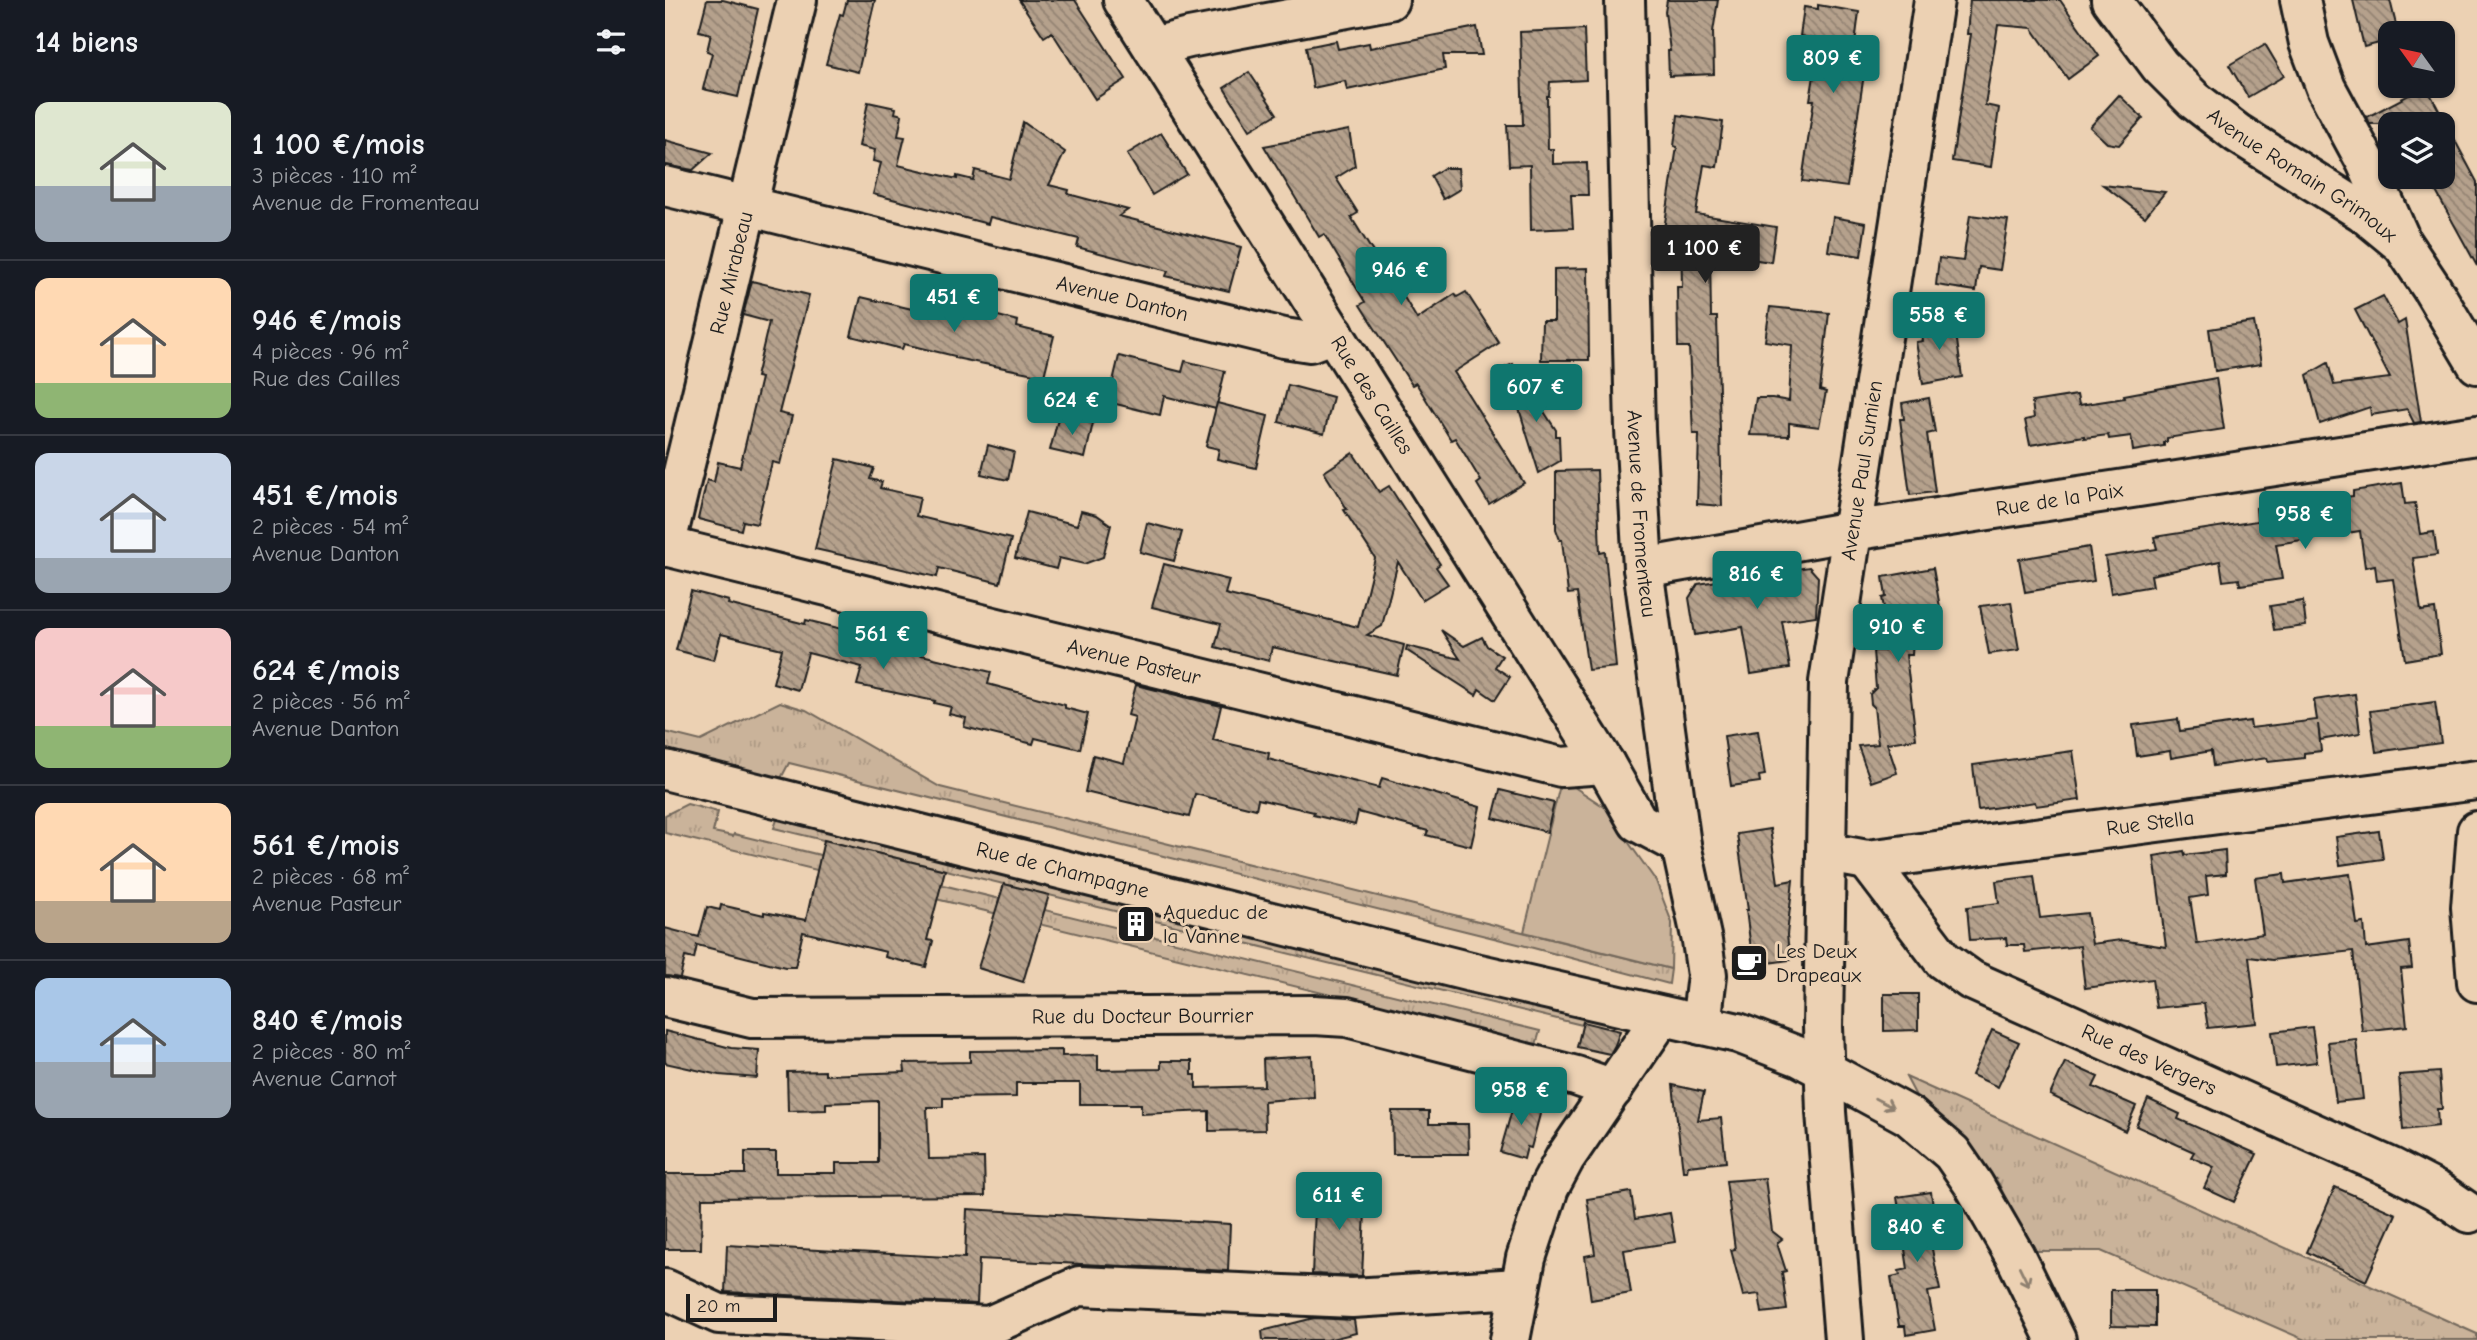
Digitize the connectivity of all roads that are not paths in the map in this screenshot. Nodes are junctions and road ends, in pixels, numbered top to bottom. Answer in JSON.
{"nodes":[{"id":1,"x":797,"y":0,"type":"edge"},
{"id":2,"x":1123,"y":0,"type":"edge"},
{"id":3,"x":1389,"y":0,"type":"edge"},
{"id":4,"x":1625,"y":0,"type":"edge"},
{"id":5,"x":1934,"y":0,"type":"edge"},
{"id":6,"x":2111,"y":0,"type":"edge"},
{"id":7,"x":2301,"y":0,"type":"edge"},
{"id":8,"x":1153,"y":47,"type":"junction"},
{"id":9,"x":665,"y":186,"type":"edge"},
{"id":10,"x":747,"y":206,"type":"junction"},
{"id":11,"x":2403,"y":244,"type":"junction"},
{"id":12,"x":1334,"y":333,"type":"junction"},
{"id":13,"x":2477,"y":364,"type":"edge"},
{"id":14,"x":2477,"y":435,"type":"edge"},
{"id":15,"x":1852,"y":531,"type":"junction"},
{"id":16,"x":665,"y":546,"type":"edge"},
{"id":17,"x":1643,"y":568,"type":"junction"},
{"id":18,"x":665,"y":771,"type":"edge"},
{"id":19,"x":1671,"y":776,"type":"junction"},
{"id":20,"x":1613,"y":778,"type":"junction"},
{"id":21,"x":2477,"y":780,"type":"edge"},
{"id":22,"x":2477,"y":831,"type":"edge"},
{"id":23,"x":1681,"y":845,"type":"junction"},
{"id":24,"x":1825,"y":853,"type":"junction"},
{"id":25,"x":1867,"y":860,"type":"junction"},
{"id":26,"x":2477,"y":982,"type":"edge"},
{"id":27,"x":665,"y":997,"type":"edge"},
{"id":28,"x":1662,"y":1016,"type":"junction"},
{"id":29,"x":1701,"y":1025,"type":"junction"},
{"id":30,"x":1824,"y":1070,"type":"junction"},
{"id":31,"x":1613,"y":1089,"type":"junction"},
{"id":32,"x":2474,"y":1213,"type":"edge"},
{"id":33,"x":1519,"y":1288,"type":"junction"},
{"id":34,"x":665,"y":1289,"type":"edge"},
{"id":35,"x":1510,"y":1340,"type":"edge"},
{"id":36,"x":1844,"y":1340,"type":"edge"},
{"id":37,"x":2056,"y":1340,"type":"edge"}],
"edges":[{"from":1,"to":10,"type":"street","name":"Rue Mirabeau"},
{"from":2,"to":8,"type":"street","name":"Rue des Cailles"},
{"from":3,"to":8,"type":"street"},
{"from":4,"to":17,"type":"street","name":"Avenue de Fromenteau"},
{"from":5,"to":15,"type":"street","name":"Avenue Paul Sumien"},
{"from":6,"to":11,"type":"street","name":"Avenue Romain Grimoux"},
{"from":7,"to":11,"type":"street"},
{"from":8,"to":12,"type":"street","name":"Rue des Cailles"},
{"from":9,"to":10,"type":"street","name":"Avenue Danton"},
{"from":10,"to":12,"type":"street","name":"Avenue Danton"},
{"from":10,"to":16,"type":"street","name":"Rue Mirabeau"},
{"from":11,"to":13,"type":"street","name":"Avenue Romain Grimoux"},
{"from":12,"to":20,"type":"street","name":"Rue des Cailles"},
{"from":14,"to":15,"type":"street","name":"Rue de la Paix"},
{"from":15,"to":17,"type":"street","name":"Rue de la Paix"},
{"from":15,"to":24,"type":"street","name":"Avenue Paul Sumien"},
{"from":16,"to":20,"type":"street","name":"Avenue Pasteur"},
{"from":17,"to":19,"type":"street","name":"Avenue de Fromenteau"},
{"from":18,"to":28,"type":"street","name":"Rue de Champagne"},
{"from":19,"to":20,"type":"street"},
{"from":19,"to":23,"type":"street","name":"Avenue de Fromenteau"},
{"from":20,"to":23,"type":"street","name":"Rue des Cailles"},
{"from":21,"to":25,"type":"street","name":"Rue Stella"},
{"from":22,"to":26,"type":"street"},
{"from":23,"to":29,"type":"street","name":"Avenue de Fromenteau"},
{"from":24,"to":25,"type":"street","name":"Rue Stella"},
{"from":24,"to":30,"type":"street","name":"Avenue Paul Sumien"},
{"from":25,"to":32,"type":"street","name":"Rue des Vergers"},
{"from":27,"to":31,"type":"street","name":"Rue du Docteur Bourrier"},
{"from":28,"to":29,"type":"street","name":"Rue de Champagne"},
{"from":28,"to":31,"type":"street"},
{"from":29,"to":30,"type":"street","name":"Rue de Champagne"},
{"from":30,"to":36,"type":"street","name":"Avenue Paul Sumien"},
{"from":30,"to":37,"type":"street","name":"Rue de Champagne","one_way":true},
{"from":31,"to":33,"type":"street"},
{"from":33,"to":34,"type":"street"},
{"from":33,"to":35,"type":"street"}]}
